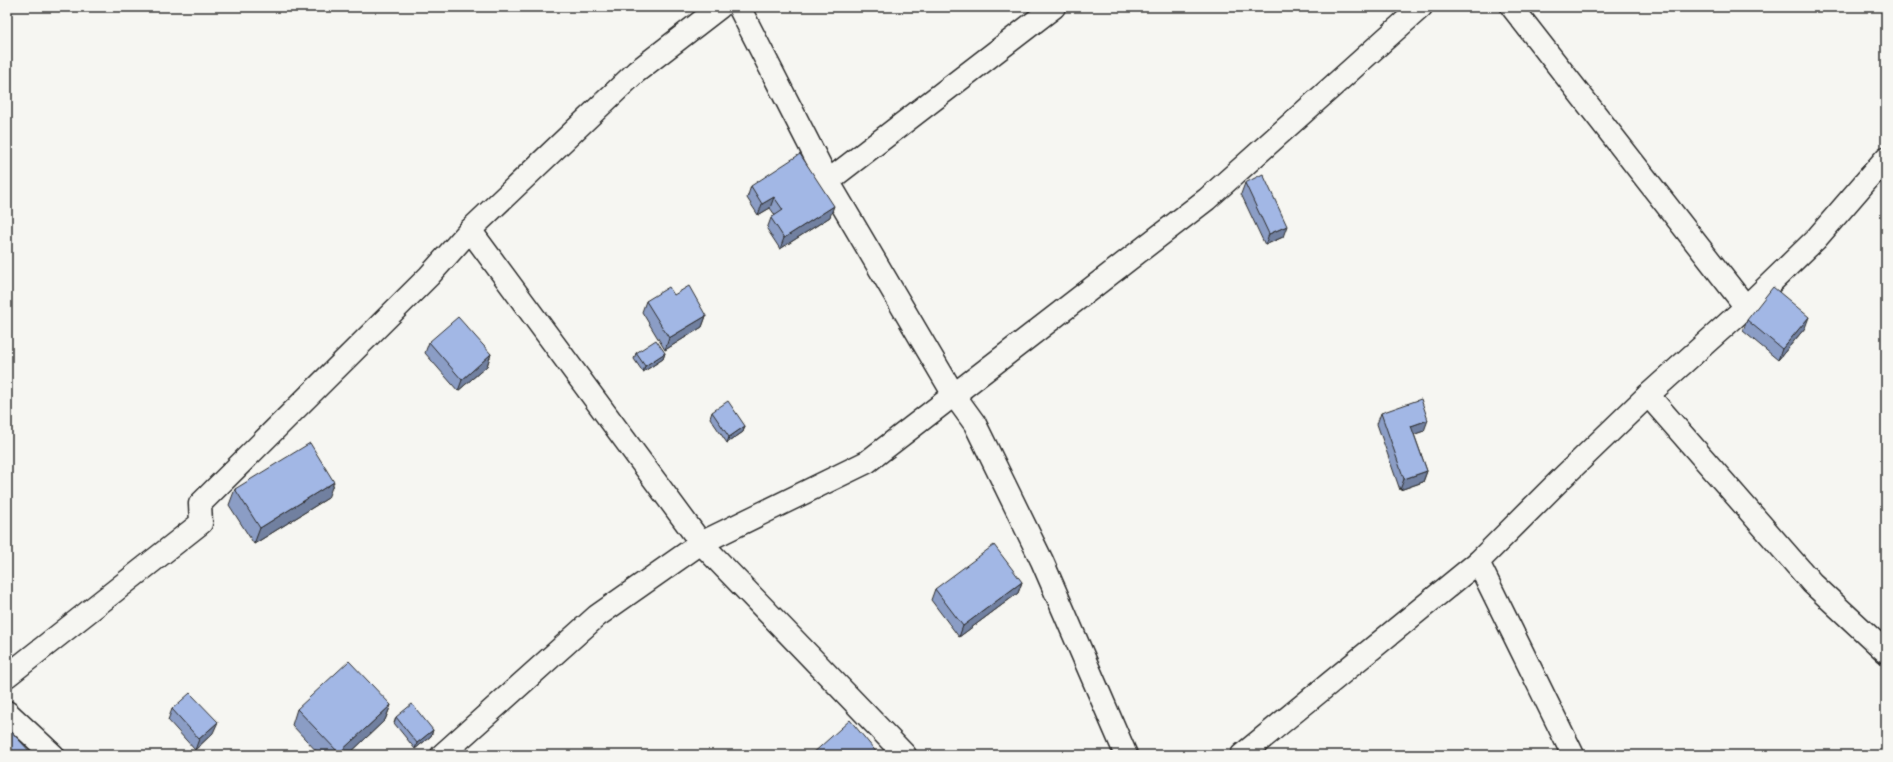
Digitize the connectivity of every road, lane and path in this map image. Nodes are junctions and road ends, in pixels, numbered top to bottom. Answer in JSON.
{"nodes":[{"id":1,"x":720,"y":7,"type":"edge"},
{"id":2,"x":739,"y":7,"type":"edge"},
{"id":3,"x":1054,"y":7,"type":"edge"},
{"id":4,"x":1421,"y":7,"type":"edge"},
{"id":5,"x":1512,"y":7,"type":"edge"},
{"id":6,"x":1886,"y":158,"type":"edge"},
{"id":7,"x":828,"y":181,"type":"junction"},
{"id":8,"x":470,"y":230,"type":"junction"},
{"id":9,"x":1746,"y":307,"type":"junction"},
{"id":10,"x":954,"y":395,"type":"junction"},
{"id":11,"x":1648,"y":395,"type":"junction"},
{"id":12,"x":701,"y":543,"type":"junction"},
{"id":13,"x":1478,"y":562,"type":"junction"},
{"id":14,"x":1886,"y":652,"type":"edge"},
{"id":15,"x":7,"y":676,"type":"edge"},
{"id":16,"x":7,"y":712,"type":"edge"},
{"id":17,"x":53,"y":755,"type":"edge"},
{"id":18,"x":442,"y":755,"type":"edge"},
{"id":19,"x":905,"y":755,"type":"edge"},
{"id":20,"x":1126,"y":755,"type":"edge"},
{"id":21,"x":1242,"y":755,"type":"edge"},
{"id":22,"x":1573,"y":755,"type":"edge"}],
"edges":[{"from":1,"to":8,"type":"street"},
{"from":2,"to":7,"type":"street"},
{"from":3,"to":7,"type":"street"},
{"from":4,"to":10,"type":"street"},
{"from":5,"to":9,"type":"street"},
{"from":6,"to":9,"type":"street"},
{"from":7,"to":10,"type":"street"},
{"from":8,"to":12,"type":"street"},
{"from":8,"to":15,"type":"street"},
{"from":9,"to":11,"type":"street"},
{"from":10,"to":12,"type":"street"},
{"from":10,"to":20,"type":"street"},
{"from":11,"to":13,"type":"street"},
{"from":11,"to":14,"type":"street"},
{"from":12,"to":18,"type":"street"},
{"from":12,"to":19,"type":"street"},
{"from":13,"to":21,"type":"street"},
{"from":13,"to":22,"type":"street"},
{"from":16,"to":17,"type":"street"}]}
